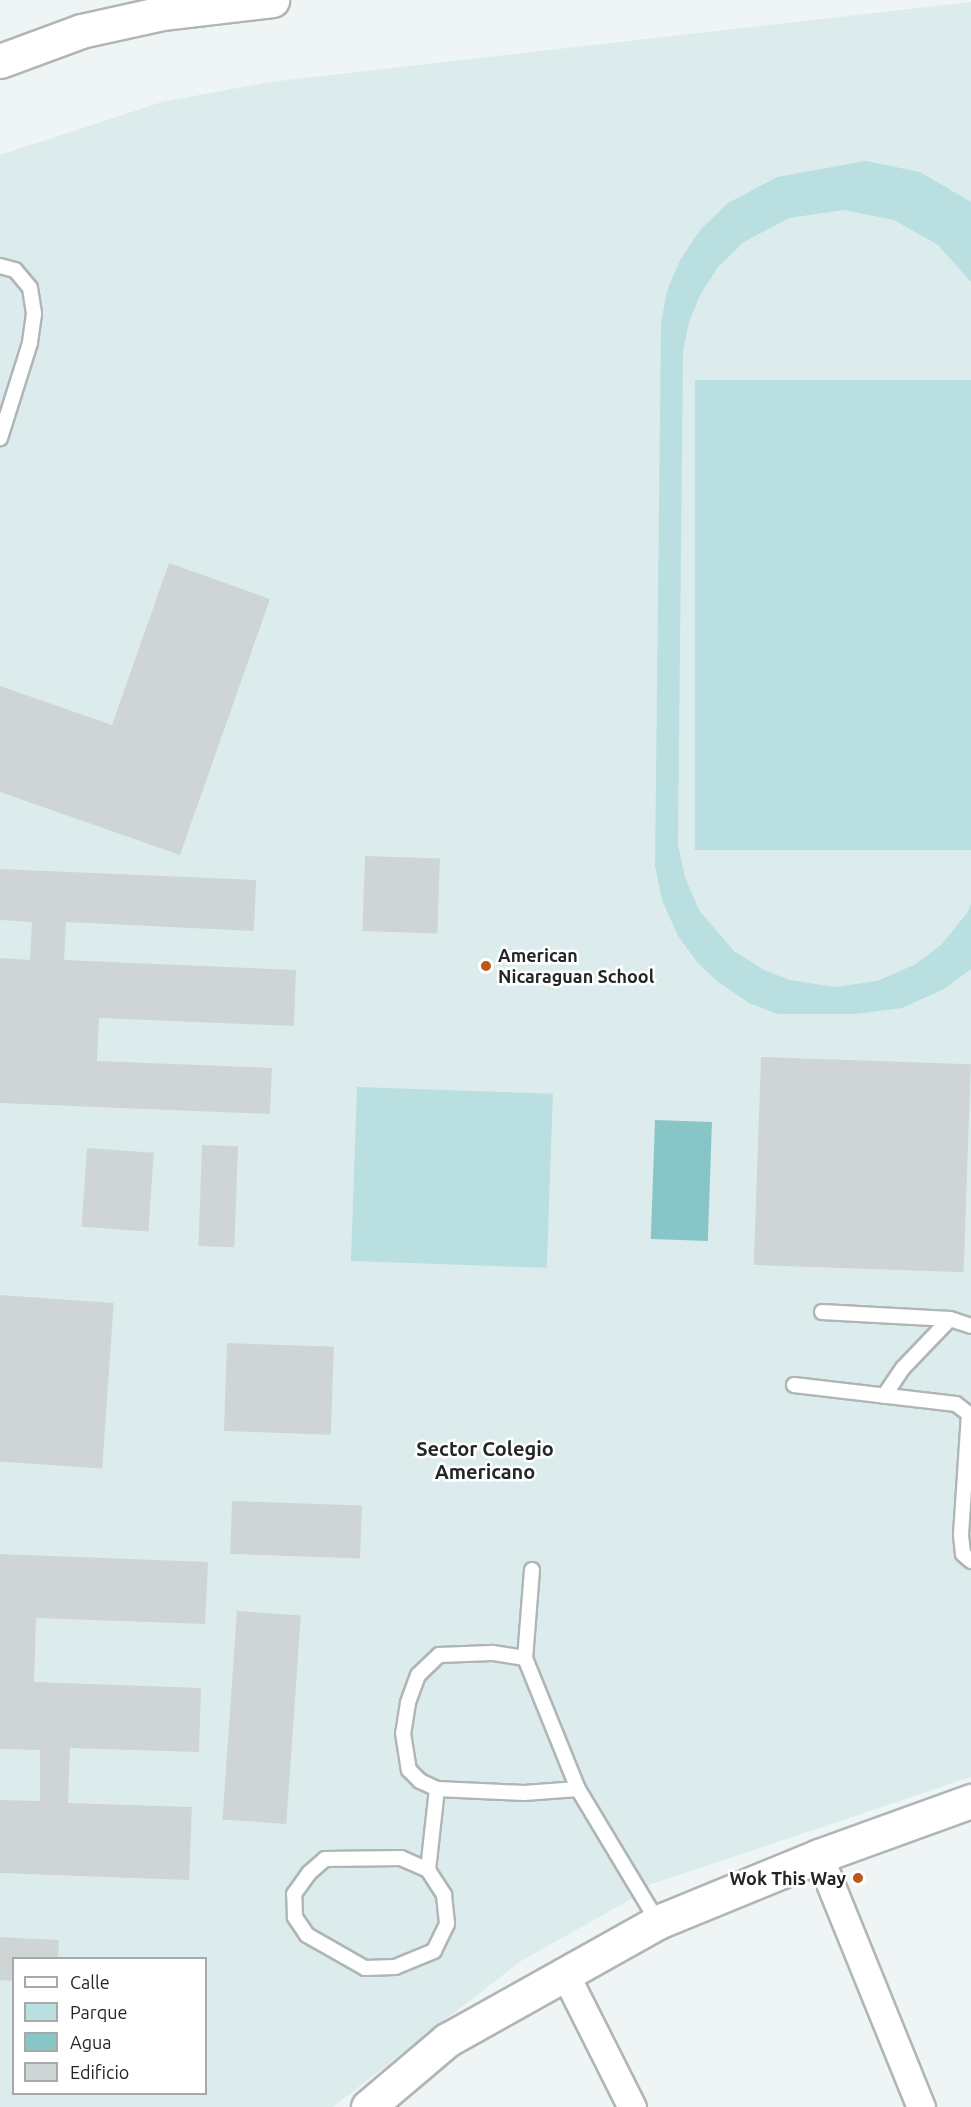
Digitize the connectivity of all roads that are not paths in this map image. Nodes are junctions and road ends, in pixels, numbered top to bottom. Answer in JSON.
{"nodes":[{"id":1,"x":272,"y":0,"type":"edge"},
{"id":2,"x":0,"y":61,"type":"edge"},
{"id":3,"x":0,"y":266,"type":"edge"},
{"id":4,"x":0,"y":438,"type":"edge"},
{"id":5,"x":822,"y":1312,"type":"dead end"},
{"id":6,"x":950,"y":1319,"type":"junction"},
{"id":7,"x":971,"y":1326,"type":"edge"},
{"id":8,"x":794,"y":1385,"type":"dead end"},
{"id":9,"x":884,"y":1396,"type":"junction"},
{"id":10,"x":971,"y":1561,"type":"edge"},
{"id":11,"x":532,"y":1570,"type":"dead end"},
{"id":12,"x":525,"y":1658,"type":"junction"},
{"id":13,"x":437,"y":1789,"type":"junction"},
{"id":14,"x":578,"y":1789,"type":"junction"},
{"id":15,"x":971,"y":1802,"type":"edge"},
{"id":16,"x":819,"y":1856,"type":"junction"},
{"id":17,"x":428,"y":1870,"type":"junction"},
{"id":18,"x":658,"y":1922,"type":"junction"},
{"id":19,"x":565,"y":1974,"type":"junction"},
{"id":20,"x":368,"y":2107,"type":"edge"},
{"id":21,"x":632,"y":2107,"type":"edge"},
{"id":22,"x":921,"y":2107,"type":"edge"}],
"edges":[{"from":1,"to":2,"type":"street"},
{"from":3,"to":4,"type":"lane"},
{"from":5,"to":6,"type":"lane"},
{"from":6,"to":7,"type":"lane"},
{"from":6,"to":9,"type":"lane"},
{"from":8,"to":9,"type":"lane"},
{"from":9,"to":10,"type":"lane"},
{"from":11,"to":12,"type":"lane"},
{"from":12,"to":13,"type":"lane"},
{"from":12,"to":14,"type":"lane"},
{"from":13,"to":14,"type":"lane"},
{"from":13,"to":17,"type":"lane"},
{"from":14,"to":18,"type":"lane"},
{"from":15,"to":16,"type":"street"},
{"from":16,"to":18,"type":"street"},
{"from":16,"to":22,"type":"street"},
{"from":17,"to":17,"type":"lane"},
{"from":18,"to":19,"type":"street"},
{"from":19,"to":20,"type":"street"},
{"from":19,"to":21,"type":"street"}]}
